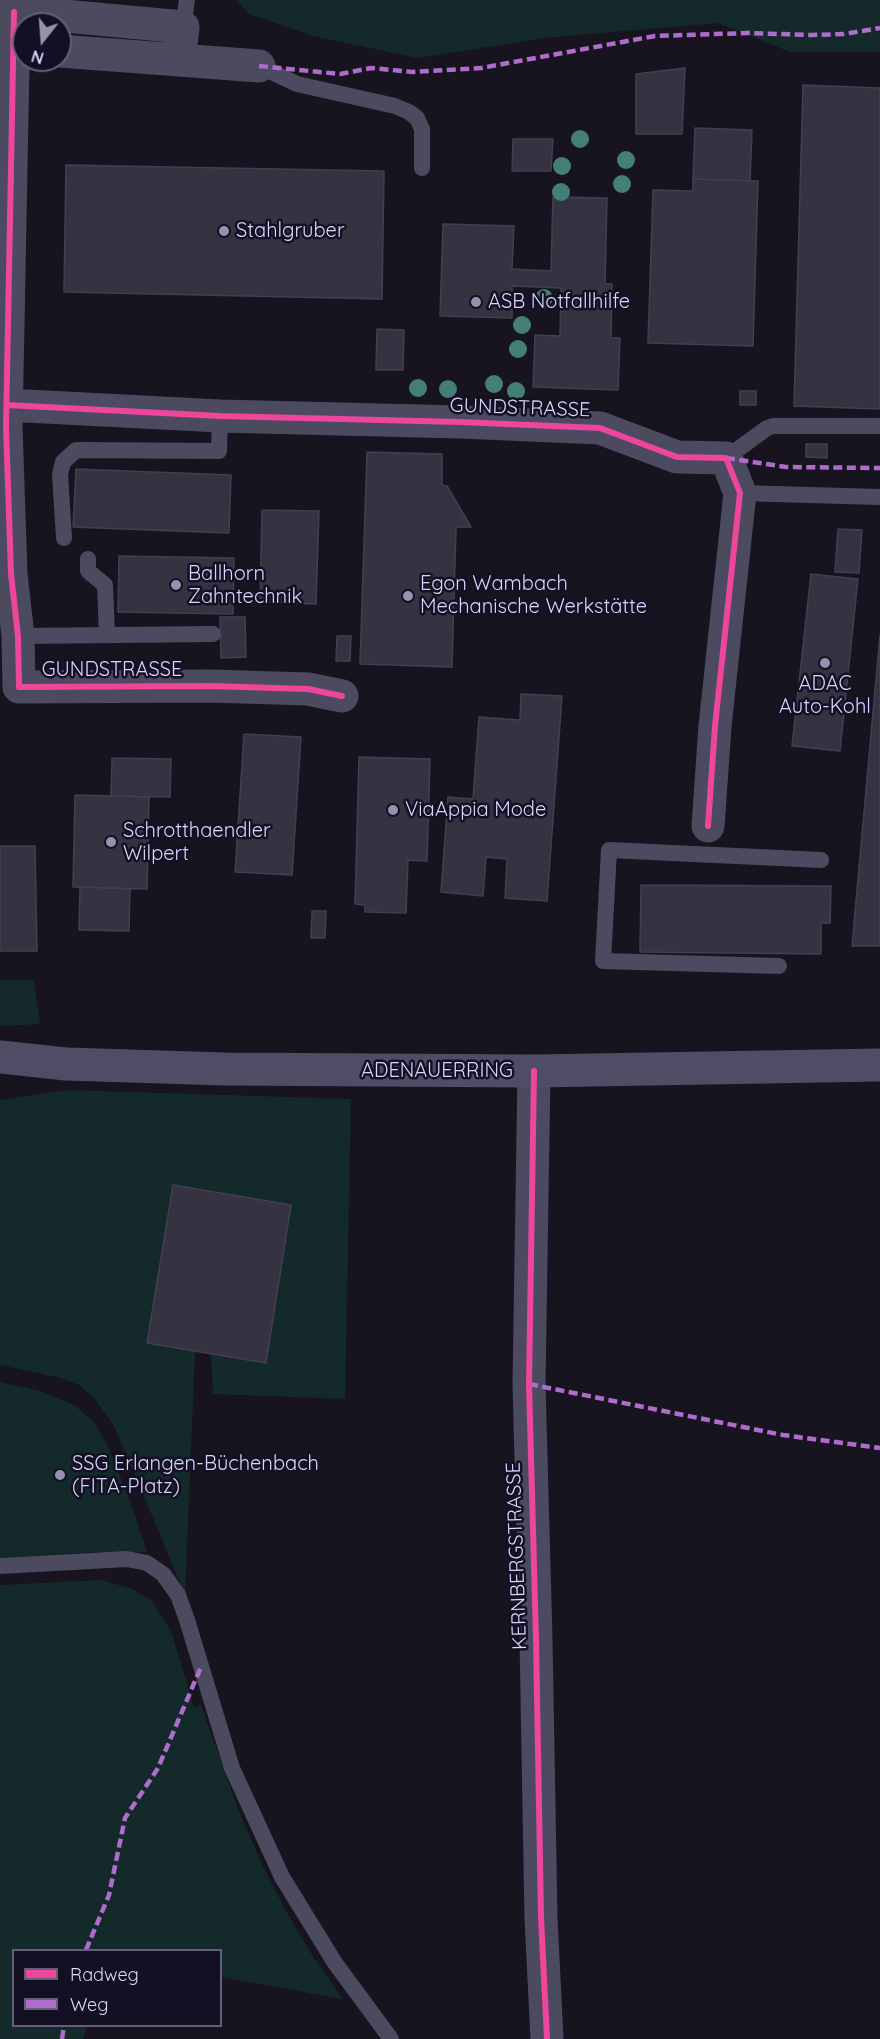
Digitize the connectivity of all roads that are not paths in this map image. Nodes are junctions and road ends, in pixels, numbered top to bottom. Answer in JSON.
{"nodes":[{"id":1,"x":7,"y":11,"type":"edge"},
{"id":2,"x":185,"y":13,"type":"edge"},
{"id":3,"x":12,"y":47,"type":"edge"},
{"id":4,"x":72,"y":52,"type":"edge"},
{"id":5,"x":179,"y":60,"type":"junction"},
{"id":6,"x":260,"y":66,"type":"joint"},
{"id":7,"x":422,"y":168,"type":"dead end"},
{"id":8,"x":7,"y":405,"type":"junction"},
{"id":9,"x":220,"y":416,"type":"junction"},
{"id":10,"x":880,"y":426,"type":"edge"},
{"id":11,"x":726,"y":458,"type":"junction"},
{"id":12,"x":740,"y":493,"type":"junction"},
{"id":13,"x":880,"y":497,"type":"edge"},
{"id":14,"x":64,"y":538,"type":"dead end"},
{"id":15,"x":88,"y":559,"type":"dead end"},
{"id":16,"x":11,"y":629,"type":"edge"},
{"id":17,"x":213,"y":634,"type":"dead end"},
{"id":18,"x":107,"y":635,"type":"junction"},
{"id":19,"x":10,"y":689,"type":"edge"},
{"id":20,"x":342,"y":696,"type":"dead end"},
{"id":21,"x":707,"y":841,"type":"junction"},
{"id":22,"x":821,"y":860,"type":"dead end"},
{"id":23,"x":779,"y":966,"type":"dead end"},
{"id":24,"x":0,"y":1057,"type":"edge"},
{"id":25,"x":66,"y":1064,"type":"junction"},
{"id":26,"x":880,"y":1065,"type":"edge"},
{"id":27,"x":0,"y":1067,"type":"edge"},
{"id":28,"x":534,"y":1071,"type":"junction"},
{"id":29,"x":0,"y":1566,"type":"edge"},
{"id":30,"x":391,"y":2039,"type":"edge"},
{"id":31,"x":547,"y":2039,"type":"edge"}],
"edges":[{"from":1,"to":2,"type":"street","name":"GUNDSTRASSE"},
{"from":1,"to":3,"type":"street","name":"GUNDSTRASSE"},
{"from":2,"to":5,"type":"street","name":"GUNDSTRASSE"},
{"from":3,"to":8,"type":"street","name":"GUNDSTRASSE"},
{"from":4,"to":5,"type":"street"},
{"from":5,"to":6,"type":"street"},
{"from":6,"to":7,"type":"lane"},
{"from":8,"to":9,"type":"street","name":"GUNDSTRASSE"},
{"from":8,"to":16,"type":"street","name":"GUNDSTRASSE"},
{"from":9,"to":11,"type":"street","name":"GUNDSTRASSE"},
{"from":9,"to":14,"type":"lane"},
{"from":10,"to":11,"type":"lane"},
{"from":11,"to":12,"type":"street"},
{"from":12,"to":13,"type":"lane"},
{"from":12,"to":21,"type":"street"},
{"from":15,"to":18,"type":"lane"},
{"from":16,"to":18,"type":"lane"},
{"from":16,"to":19,"type":"street","name":"GUNDSTRASSE"},
{"from":17,"to":18,"type":"lane"},
{"from":19,"to":20,"type":"street","name":"GUNDSTRASSE"},
{"from":21,"to":22,"type":"lane"},
{"from":21,"to":23,"type":"lane"},
{"from":24,"to":25,"type":"main road","name":"ADENAUERRING"},
{"from":25,"to":27,"type":"main road","name":"ADENAUERRING"},
{"from":25,"to":28,"type":"main road","name":"ADENAUERRING"},
{"from":26,"to":28,"type":"main road","name":"ADENAUERRING"},
{"from":28,"to":31,"type":"street","name":"KERNBERGSTRASSE"},
{"from":29,"to":30,"type":"lane"}]}
